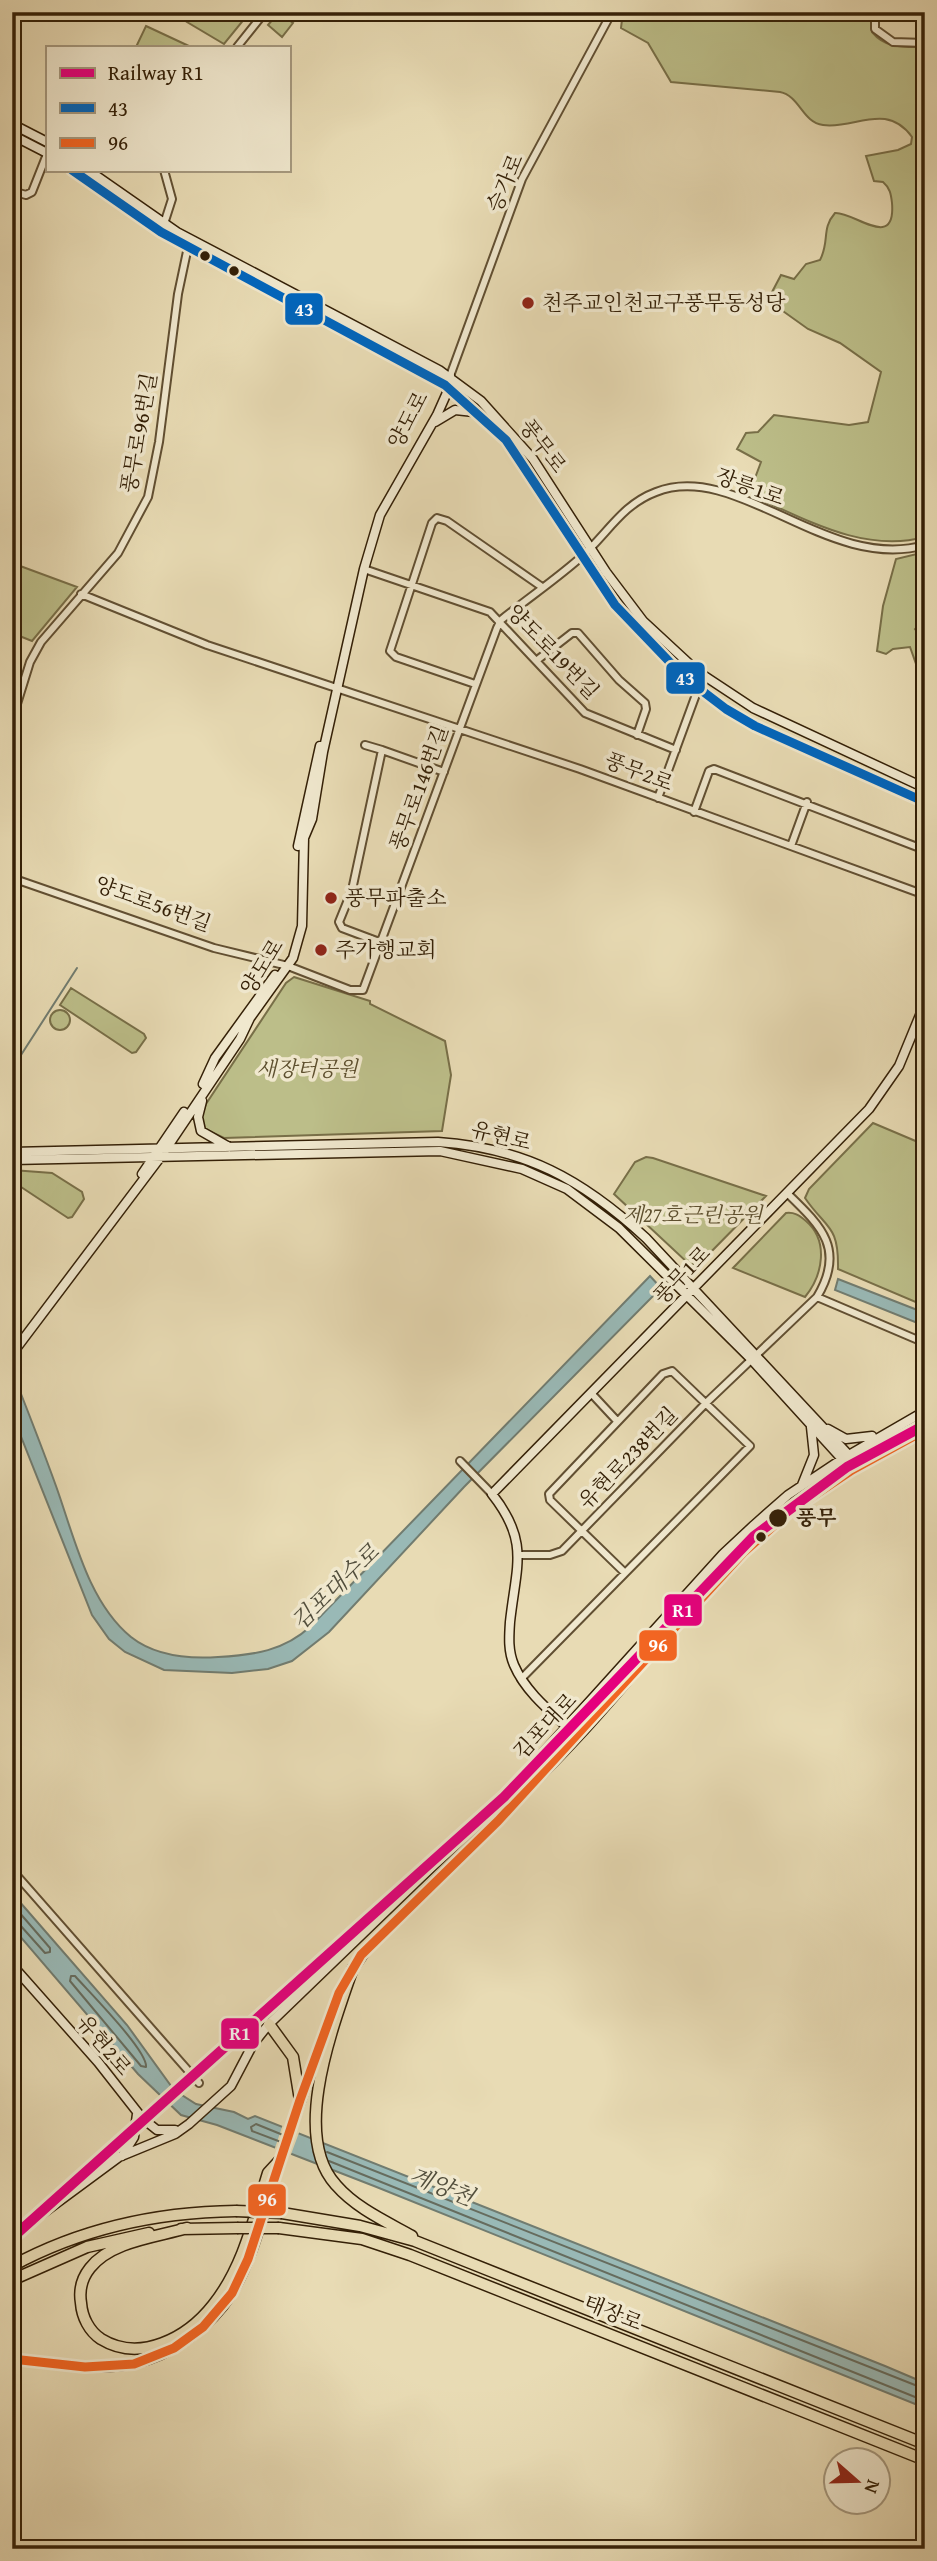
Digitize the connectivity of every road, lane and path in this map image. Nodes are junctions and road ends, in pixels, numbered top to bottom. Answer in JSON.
{"nodes":[{"id":1,"x":265,"y":12,"type":"edge"},
{"id":2,"x":611,"y":12,"type":"edge"},
{"id":3,"x":875,"y":12,"type":"edge"},
{"id":4,"x":925,"y":43,"type":"edge"},
{"id":5,"x":238,"y":46,"type":"edge"},
{"id":6,"x":12,"y":124,"type":"edge"},
{"id":7,"x":12,"y":135,"type":"edge"},
{"id":8,"x":46,"y":141,"type":"edge"},
{"id":9,"x":46,"y":153,"type":"edge"},
{"id":10,"x":46,"y":157,"type":"edge"},
{"id":11,"x":75,"y":172,"type":"edge"},
{"id":12,"x":91,"y":172,"type":"edge"},
{"id":13,"x":165,"y":172,"type":"edge"},
{"id":14,"x":12,"y":191,"type":"edge"},
{"id":15,"x":163,"y":228,"type":"junction"},
{"id":16,"x":189,"y":243,"type":"junction"},
{"id":17,"x":450,"y":376,"type":"junction"},
{"id":18,"x":447,"y":386,"type":"junction"},
{"id":19,"x":479,"y":413,"type":"junction"},
{"id":20,"x":430,"y":426,"type":"junction"},
{"id":21,"x":925,"y":545,"type":"edge"},
{"id":22,"x":590,"y":547,"type":"junction"},
{"id":23,"x":582,"y":556,"type":"junction"},
{"id":24,"x":364,"y":569,"type":"junction"},
{"id":25,"x":410,"y":584,"type":"junction"},
{"id":26,"x":542,"y":587,"type":"junction"},
{"id":27,"x":81,"y":594,"type":"junction"},
{"id":28,"x":501,"y":620,"type":"junction"},
{"id":29,"x":536,"y":661,"type":"junction"},
{"id":30,"x":475,"y":684,"type":"junction"},
{"id":31,"x":337,"y":687,"type":"junction"},
{"id":32,"x":698,"y":690,"type":"junction"},
{"id":33,"x":12,"y":720,"type":"edge"},
{"id":34,"x":459,"y":728,"type":"junction"},
{"id":35,"x":637,"y":735,"type":"junction"},
{"id":36,"x":365,"y":745,"type":"dead end"},
{"id":37,"x":382,"y":750,"type":"junction"},
{"id":38,"x":676,"y":750,"type":"junction"},
{"id":39,"x":444,"y":772,"type":"junction"},
{"id":40,"x":925,"y":788,"type":"edge"},
{"id":41,"x":658,"y":798,"type":"junction"},
{"id":42,"x":807,"y":802,"type":"junction"},
{"id":43,"x":925,"y":802,"type":"edge"},
{"id":44,"x":694,"y":812,"type":"junction"},
{"id":45,"x":791,"y":846,"type":"junction"},
{"id":46,"x":925,"y":850,"type":"edge"},
{"id":47,"x":12,"y":876,"type":"edge"},
{"id":48,"x":925,"y":876,"type":"edge"},
{"id":49,"x":922,"y":893,"type":"edge"},
{"id":50,"x":382,"y":943,"type":"junction"},
{"id":51,"x":286,"y":966,"type":"junction"},
{"id":52,"x":925,"y":1003,"type":"edge"},
{"id":53,"x":925,"y":1013,"type":"edge"},
{"id":54,"x":206,"y":1088,"type":"junction"},
{"id":55,"x":229,"y":1147,"type":"junction"},
{"id":56,"x":12,"y":1152,"type":"edge"},
{"id":57,"x":161,"y":1152,"type":"junction"},
{"id":58,"x":12,"y":1160,"type":"edge"},
{"id":59,"x":788,"y":1195,"type":"junction"},
{"id":60,"x":691,"y":1293,"type":"junction"},
{"id":61,"x":817,"y":1297,"type":"junction"},
{"id":62,"x":925,"y":1343,"type":"edge"},
{"id":63,"x":13,"y":1349,"type":"edge"},
{"id":64,"x":753,"y":1357,"type":"junction"},
{"id":65,"x":592,"y":1394,"type":"junction"},
{"id":66,"x":706,"y":1402,"type":"junction"},
{"id":67,"x":925,"y":1411,"type":"edge"},
{"id":68,"x":617,"y":1422,"type":"junction"},
{"id":69,"x":813,"y":1422,"type":"junction"},
{"id":70,"x":925,"y":1430,"type":"edge"},
{"id":71,"x":884,"y":1432,"type":"junction"},
{"id":72,"x":845,"y":1457,"type":"junction"},
{"id":73,"x":460,"y":1461,"type":"dead end"},
{"id":74,"x":855,"y":1468,"type":"junction"},
{"id":75,"x":801,"y":1486,"type":"junction"},
{"id":76,"x":493,"y":1493,"type":"junction"},
{"id":77,"x":581,"y":1531,"type":"junction"},
{"id":78,"x":520,"y":1555,"type":"junction"},
{"id":79,"x":624,"y":1572,"type":"junction"},
{"id":80,"x":523,"y":1678,"type":"junction"},
{"id":81,"x":568,"y":1727,"type":"junction"},
{"id":82,"x":578,"y":1737,"type":"junction"},
{"id":83,"x":12,"y":1870,"type":"edge"},
{"id":84,"x":12,"y":1965,"type":"edge"},
{"id":85,"x":353,"y":1968,"type":"junction"},
{"id":86,"x":269,"y":2024,"type":"junction"},
{"id":87,"x":199,"y":2083,"type":"dead end"},
{"id":88,"x":300,"y":2099,"type":"junction"},
{"id":89,"x":137,"y":2111,"type":"junction"},
{"id":90,"x":181,"y":2130,"type":"junction"},
{"id":91,"x":122,"y":2156,"type":"junction"},
{"id":92,"x":280,"y":2160,"type":"junction"},
{"id":93,"x":187,"y":2228,"type":"junction"},
{"id":94,"x":12,"y":2236,"type":"edge"},
{"id":95,"x":437,"y":2250,"type":"junction"},
{"id":96,"x":12,"y":2266,"type":"edge"},
{"id":97,"x":12,"y":2280,"type":"edge"},
{"id":98,"x":12,"y":2359,"type":"edge"},
{"id":99,"x":925,"y":2444,"type":"edge"},
{"id":100,"x":925,"y":2460,"type":"edge"}],
"edges":[{"from":1,"to":5,"type":"street"},
{"from":2,"to":17,"type":"street","name":"승가로"},
{"from":3,"to":4,"type":"street"},
{"from":6,"to":8,"type":"street"},
{"from":7,"to":9,"type":"street"},
{"from":10,"to":14,"type":"street"},
{"from":11,"to":15,"type":"street","name":"풍무로"},
{"from":12,"to":15,"type":"street","name":"풍무로"},
{"from":13,"to":15,"type":"street"},
{"from":15,"to":16,"type":"street","name":"풍무로"},
{"from":16,"to":17,"type":"street","name":"풍무로"},
{"from":16,"to":18,"type":"street","name":"풍무로"},
{"from":16,"to":27,"type":"street","name":"풍무로96번길"},
{"from":17,"to":18,"type":"street","name":"양도로"},
{"from":17,"to":22,"type":"street","name":"풍무로"},
{"from":18,"to":19,"type":"street","name":"풍무로"},
{"from":18,"to":20,"type":"street","name":"양도로"},
{"from":18,"to":31,"type":"street","name":"양도로"},
{"from":19,"to":20,"type":"street"},
{"from":19,"to":23,"type":"street","name":"풍무로"},
{"from":20,"to":24,"type":"street","name":"양도로"},
{"from":21,"to":22,"type":"street","name":"장릉1로"},
{"from":22,"to":23,"type":"street","name":"장릉1로"},
{"from":22,"to":40,"type":"street","name":"풍무로"},
{"from":23,"to":26,"type":"street","name":"풍무로146번길"},
{"from":23,"to":32,"type":"street","name":"풍무로"},
{"from":24,"to":25,"type":"street","name":"양도로19번길"},
{"from":24,"to":31,"type":"street","name":"양도로"},
{"from":25,"to":26,"type":"street"},
{"from":25,"to":28,"type":"street","name":"양도로19번길"},
{"from":25,"to":30,"type":"street"},
{"from":26,"to":28,"type":"street","name":"풍무로146번길"},
{"from":27,"to":31,"type":"street","name":"풍무2로"},
{"from":27,"to":33,"type":"street","name":"풍무로96번길"},
{"from":28,"to":29,"type":"street","name":"양도로19번길"},
{"from":28,"to":30,"type":"street","name":"풍무로146번길"},
{"from":29,"to":35,"type":"street","name":"양도로19번길"},
{"from":29,"to":35,"type":"street"},
{"from":30,"to":34,"type":"street","name":"풍무로146번길"},
{"from":31,"to":34,"type":"street","name":"풍무2로"},
{"from":31,"to":51,"type":"street","name":"양도로"},
{"from":32,"to":38,"type":"street"},
{"from":32,"to":43,"type":"street","name":"풍무로"},
{"from":34,"to":39,"type":"street","name":"풍무로146번길"},
{"from":34,"to":41,"type":"street","name":"풍무2로"},
{"from":35,"to":38,"type":"street","name":"양도로19번길"},
{"from":36,"to":37,"type":"street"},
{"from":37,"to":39,"type":"street"},
{"from":37,"to":50,"type":"street"},
{"from":38,"to":41,"type":"street"},
{"from":39,"to":50,"type":"street","name":"풍무로146번길"},
{"from":41,"to":44,"type":"street","name":"풍무2로"},
{"from":42,"to":44,"type":"street"},
{"from":42,"to":45,"type":"street"},
{"from":42,"to":46,"type":"street"},
{"from":44,"to":45,"type":"street","name":"풍무2로"},
{"from":45,"to":49,"type":"street","name":"풍무2로"},
{"from":47,"to":51,"type":"street","name":"양도로56번길"},
{"from":48,"to":49,"type":"street"},
{"from":50,"to":51,"type":"street","name":"풍무로146번길"},
{"from":51,"to":54,"type":"street","name":"양도로"},
{"from":51,"to":57,"type":"street","name":"양도로"},
{"from":52,"to":59,"type":"street","name":"풍무1로"},
{"from":53,"to":59,"type":"street","name":"풍무1로"},
{"from":54,"to":55,"type":"street"},
{"from":54,"to":57,"type":"street","name":"양도로"},
{"from":55,"to":57,"type":"street","name":"유현로"},
{"from":55,"to":60,"type":"street","name":"유현로"},
{"from":56,"to":57,"type":"street","name":"유현로"},
{"from":57,"to":58,"type":"street","name":"유현로"},
{"from":57,"to":60,"type":"street","name":"유현로"},
{"from":57,"to":63,"type":"street","name":"양도로"},
{"from":59,"to":60,"type":"street","name":"풍무1로"},
{"from":59,"to":61,"type":"street"},
{"from":60,"to":64,"type":"street","name":"유현로"},
{"from":60,"to":65,"type":"street","name":"풍무1로"},
{"from":61,"to":62,"type":"street"},
{"from":61,"to":64,"type":"street","name":"유현로238번길"},
{"from":64,"to":66,"type":"street","name":"유현로238번길"},
{"from":64,"to":69,"type":"street","name":"유현로"},
{"from":65,"to":68,"type":"street"},
{"from":65,"to":76,"type":"street","name":"풍무1로"},
{"from":66,"to":68,"type":"street"},
{"from":66,"to":77,"type":"street","name":"유현로238번길"},
{"from":66,"to":79,"type":"street"},
{"from":67,"to":71,"type":"street","name":"김포대로"},
{"from":68,"to":77,"type":"street"},
{"from":69,"to":71,"type":"street"},
{"from":69,"to":72,"type":"street","name":"유현로"},
{"from":69,"to":75,"type":"street"},
{"from":70,"to":74,"type":"street","name":"김포대로"},
{"from":71,"to":72,"type":"street","name":"김포대로"},
{"from":72,"to":74,"type":"street","name":"유현로"},
{"from":72,"to":75,"type":"street","name":"김포대로"},
{"from":73,"to":76,"type":"street"},
{"from":74,"to":82,"type":"street","name":"김포대로"},
{"from":75,"to":81,"type":"street","name":"김포대로"},
{"from":76,"to":78,"type":"street"},
{"from":77,"to":78,"type":"street","name":"유현로238번길"},
{"from":77,"to":79,"type":"street"},
{"from":78,"to":80,"type":"street"},
{"from":79,"to":80,"type":"street"},
{"from":80,"to":81,"type":"street"},
{"from":81,"to":82,"type":"street"},
{"from":81,"to":86,"type":"street","name":"김포대로"},
{"from":82,"to":85,"type":"street","name":"김포대로"},
{"from":83,"to":87,"type":"street"},
{"from":84,"to":89,"type":"street","name":"유현2로"},
{"from":85,"to":88,"type":"street","name":"김포대로"},
{"from":85,"to":95,"type":"main road"},
{"from":86,"to":88,"type":"main road"},
{"from":86,"to":90,"type":"street","name":"김포대로"},
{"from":88,"to":92,"type":"street","name":"김포대로"},
{"from":89,"to":90,"type":"street","name":"유현2로"},
{"from":89,"to":91,"type":"street"},
{"from":90,"to":91,"type":"street","name":"김포대로"},
{"from":91,"to":94,"type":"street","name":"김포대로"},
{"from":92,"to":93,"type":"main road"},
{"from":92,"to":98,"type":"street","name":"김포대로"},
{"from":93,"to":97,"type":"main road"},
{"from":93,"to":100,"type":"main road","name":"태장로","bridge":true},
{"from":95,"to":96,"type":"main road","name":"태장로","bridge":true},
{"from":95,"to":99,"type":"main road","name":"태장로"}]}
